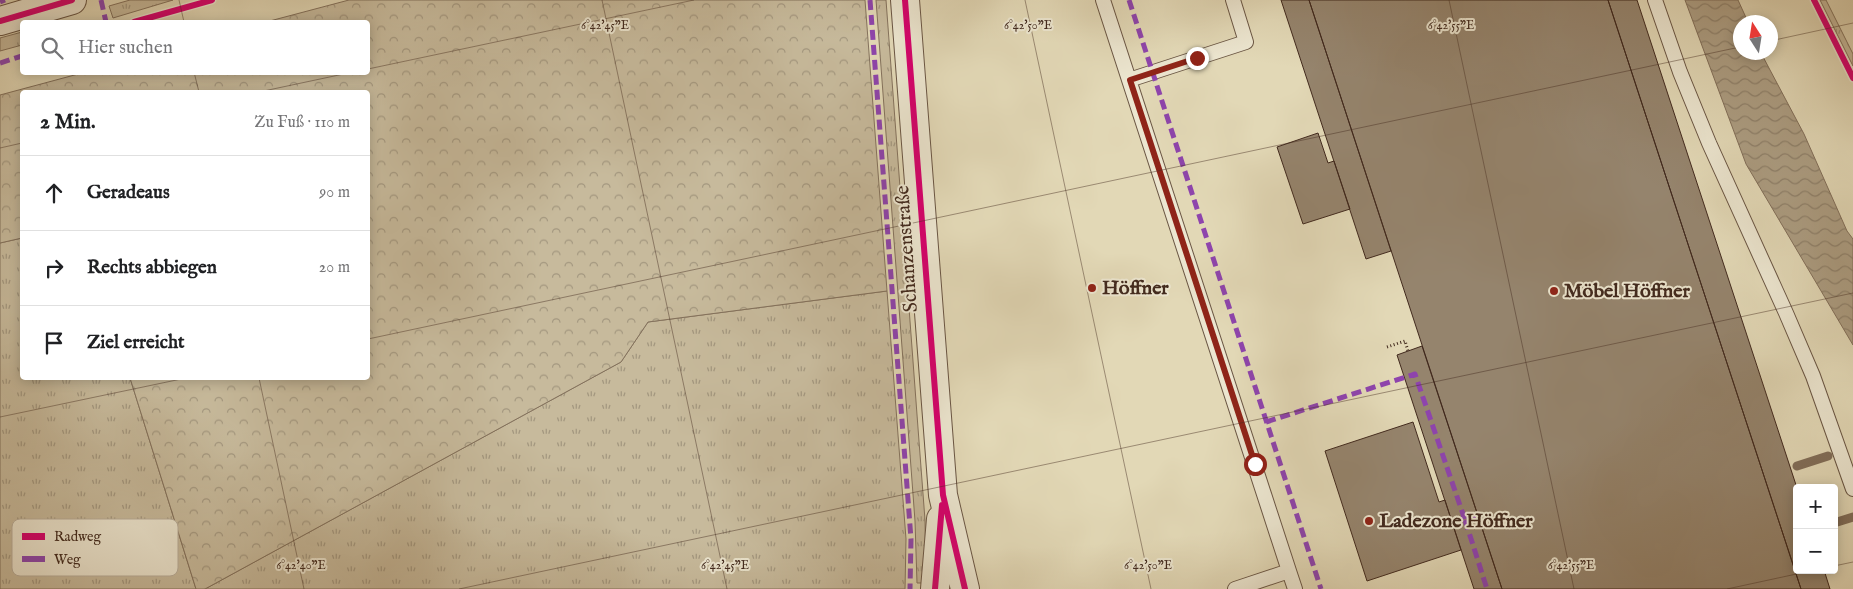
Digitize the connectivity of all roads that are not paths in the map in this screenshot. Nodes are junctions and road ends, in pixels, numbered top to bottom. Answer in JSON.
{"nodes":[{"id":1,"x":72,"y":0,"type":"edge"},
{"id":2,"x":905,"y":0,"type":"edge"},
{"id":3,"x":1103,"y":0,"type":"edge"},
{"id":4,"x":1233,"y":0,"type":"edge"},
{"id":5,"x":1655,"y":0,"type":"edge"},
{"id":6,"x":0,"y":21,"type":"edge"},
{"id":7,"x":1130,"y":80,"type":"junction"},
{"id":8,"x":1853,"y":489,"type":"edge"},
{"id":9,"x":943,"y":495,"type":"junction"},
{"id":10,"x":1289,"y":571,"type":"junction"},
{"id":11,"x":935,"y":589,"type":"edge"},
{"id":12,"x":965,"y":589,"type":"edge"},
{"id":13,"x":1235,"y":589,"type":"edge"},
{"id":14,"x":1295,"y":589,"type":"edge"}],
"edges":[{"from":1,"to":6,"type":"street"},
{"from":2,"to":9,"type":"street","name":"Schanzenstraße"},
{"from":3,"to":7,"type":"lane"},
{"from":4,"to":7,"type":"lane"},
{"from":5,"to":8,"type":"lane"},
{"from":7,"to":10,"type":"lane"},
{"from":9,"to":11,"type":"street","name":"Schanzenstraße"},
{"from":9,"to":12,"type":"street","name":"Schanzenstraße"},
{"from":10,"to":13,"type":"lane"},
{"from":10,"to":14,"type":"lane"}]}
